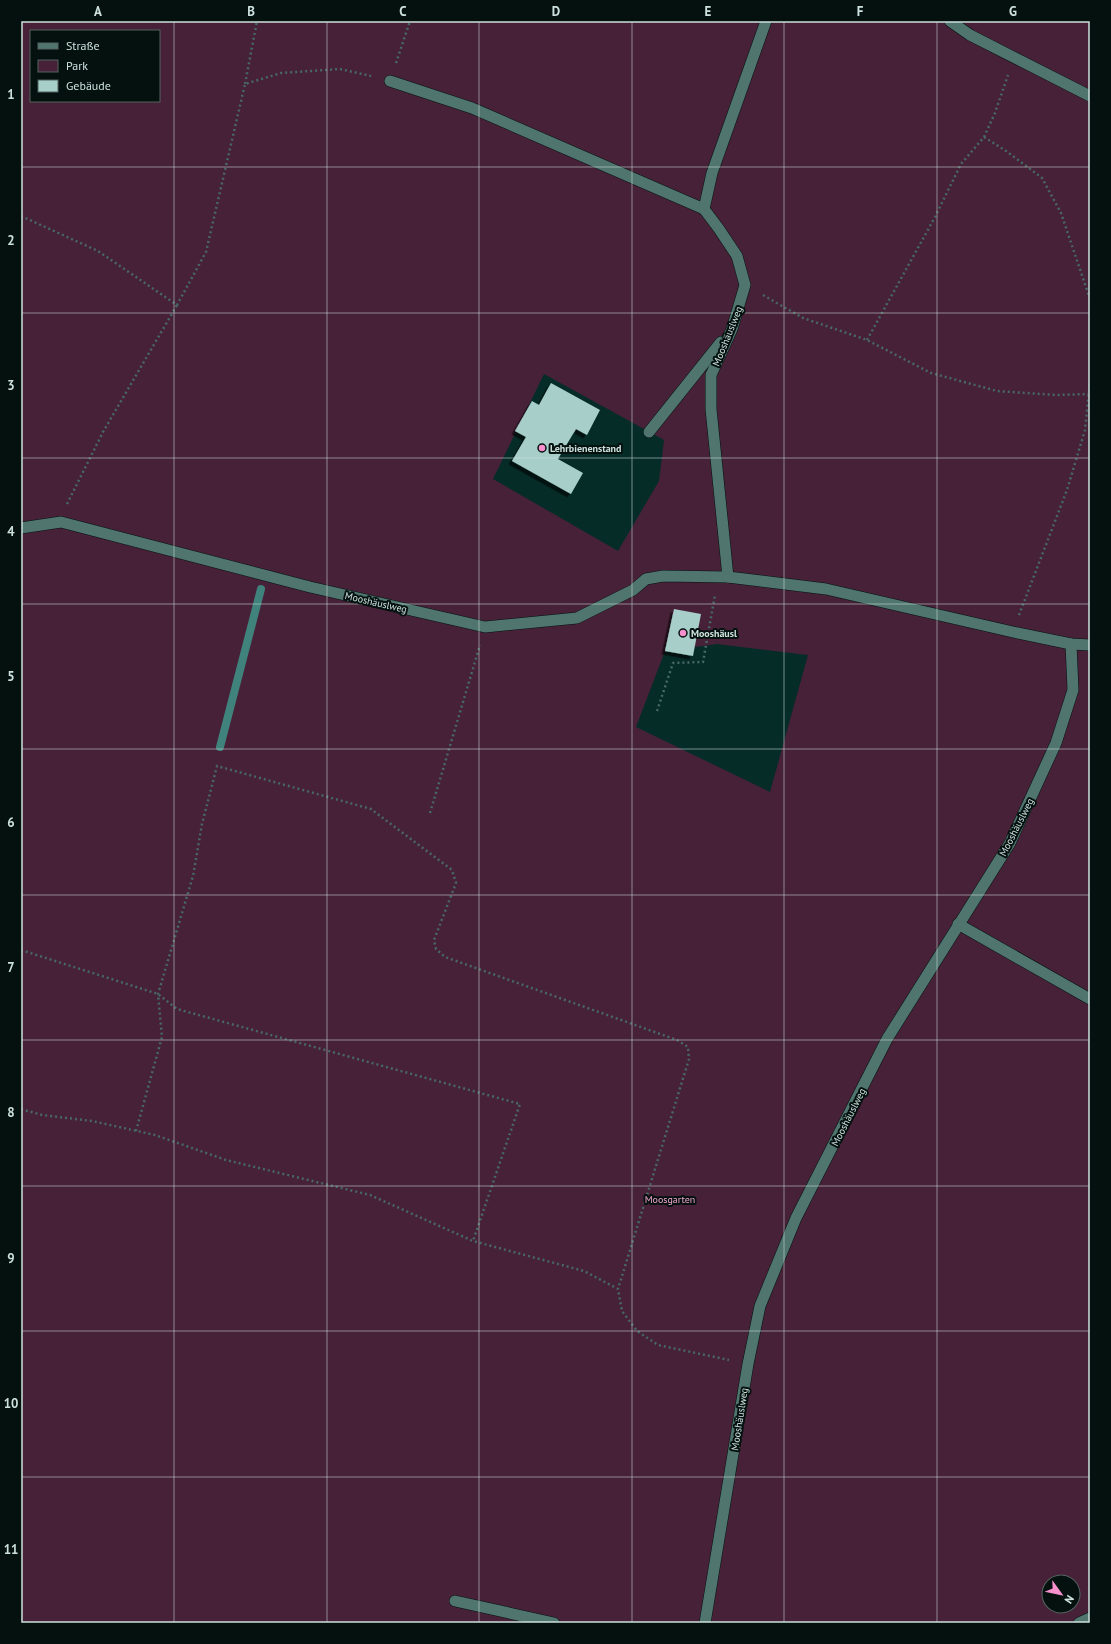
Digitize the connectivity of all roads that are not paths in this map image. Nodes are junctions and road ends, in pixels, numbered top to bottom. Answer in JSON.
{"nodes":[{"id":1,"x":766,"y":21,"type":"edge"},
{"id":2,"x":950,"y":21,"type":"edge"},
{"id":3,"x":390,"y":81,"type":"road end"},
{"id":4,"x":1090,"y":96,"type":"edge"},
{"id":5,"x":704,"y":209,"type":"junction"},
{"id":6,"x":732,"y":329,"type":"junction"},
{"id":7,"x":649,"y":432,"type":"dead end"},
{"id":8,"x":21,"y":528,"type":"edge"},
{"id":9,"x":723,"y":577,"type":"junction"},
{"id":10,"x":1072,"y":644,"type":"junction"},
{"id":11,"x":1090,"y":645,"type":"edge"},
{"id":12,"x":958,"y":924,"type":"junction"},
{"id":13,"x":1090,"y":999,"type":"edge"},
{"id":14,"x":455,"y":1601,"type":"dead end"},
{"id":15,"x":1090,"y":1618,"type":"edge"},
{"id":16,"x":554,"y":1623,"type":"edge"},
{"id":17,"x":705,"y":1623,"type":"edge"},
{"id":18,"x":1079,"y":1623,"type":"edge"}],
"edges":[{"from":1,"to":5,"type":"street"},
{"from":2,"to":4,"type":"street"},
{"from":3,"to":5,"type":"street"},
{"from":5,"to":6,"type":"street","name":"Mooshäuslweg"},
{"from":6,"to":7,"type":"street"},
{"from":6,"to":9,"type":"street","name":"Mooshäuslweg"},
{"from":8,"to":9,"type":"street","name":"Mooshäuslweg"},
{"from":9,"to":10,"type":"street","name":"Mooshäuslweg"},
{"from":10,"to":11,"type":"street","name":"Mooshäuslweg"},
{"from":10,"to":12,"type":"street","name":"Mooshäuslweg"},
{"from":12,"to":13,"type":"street"},
{"from":12,"to":17,"type":"street","name":"Mooshäuslweg"},
{"from":14,"to":16,"type":"street"},
{"from":15,"to":18,"type":"street"}]}
